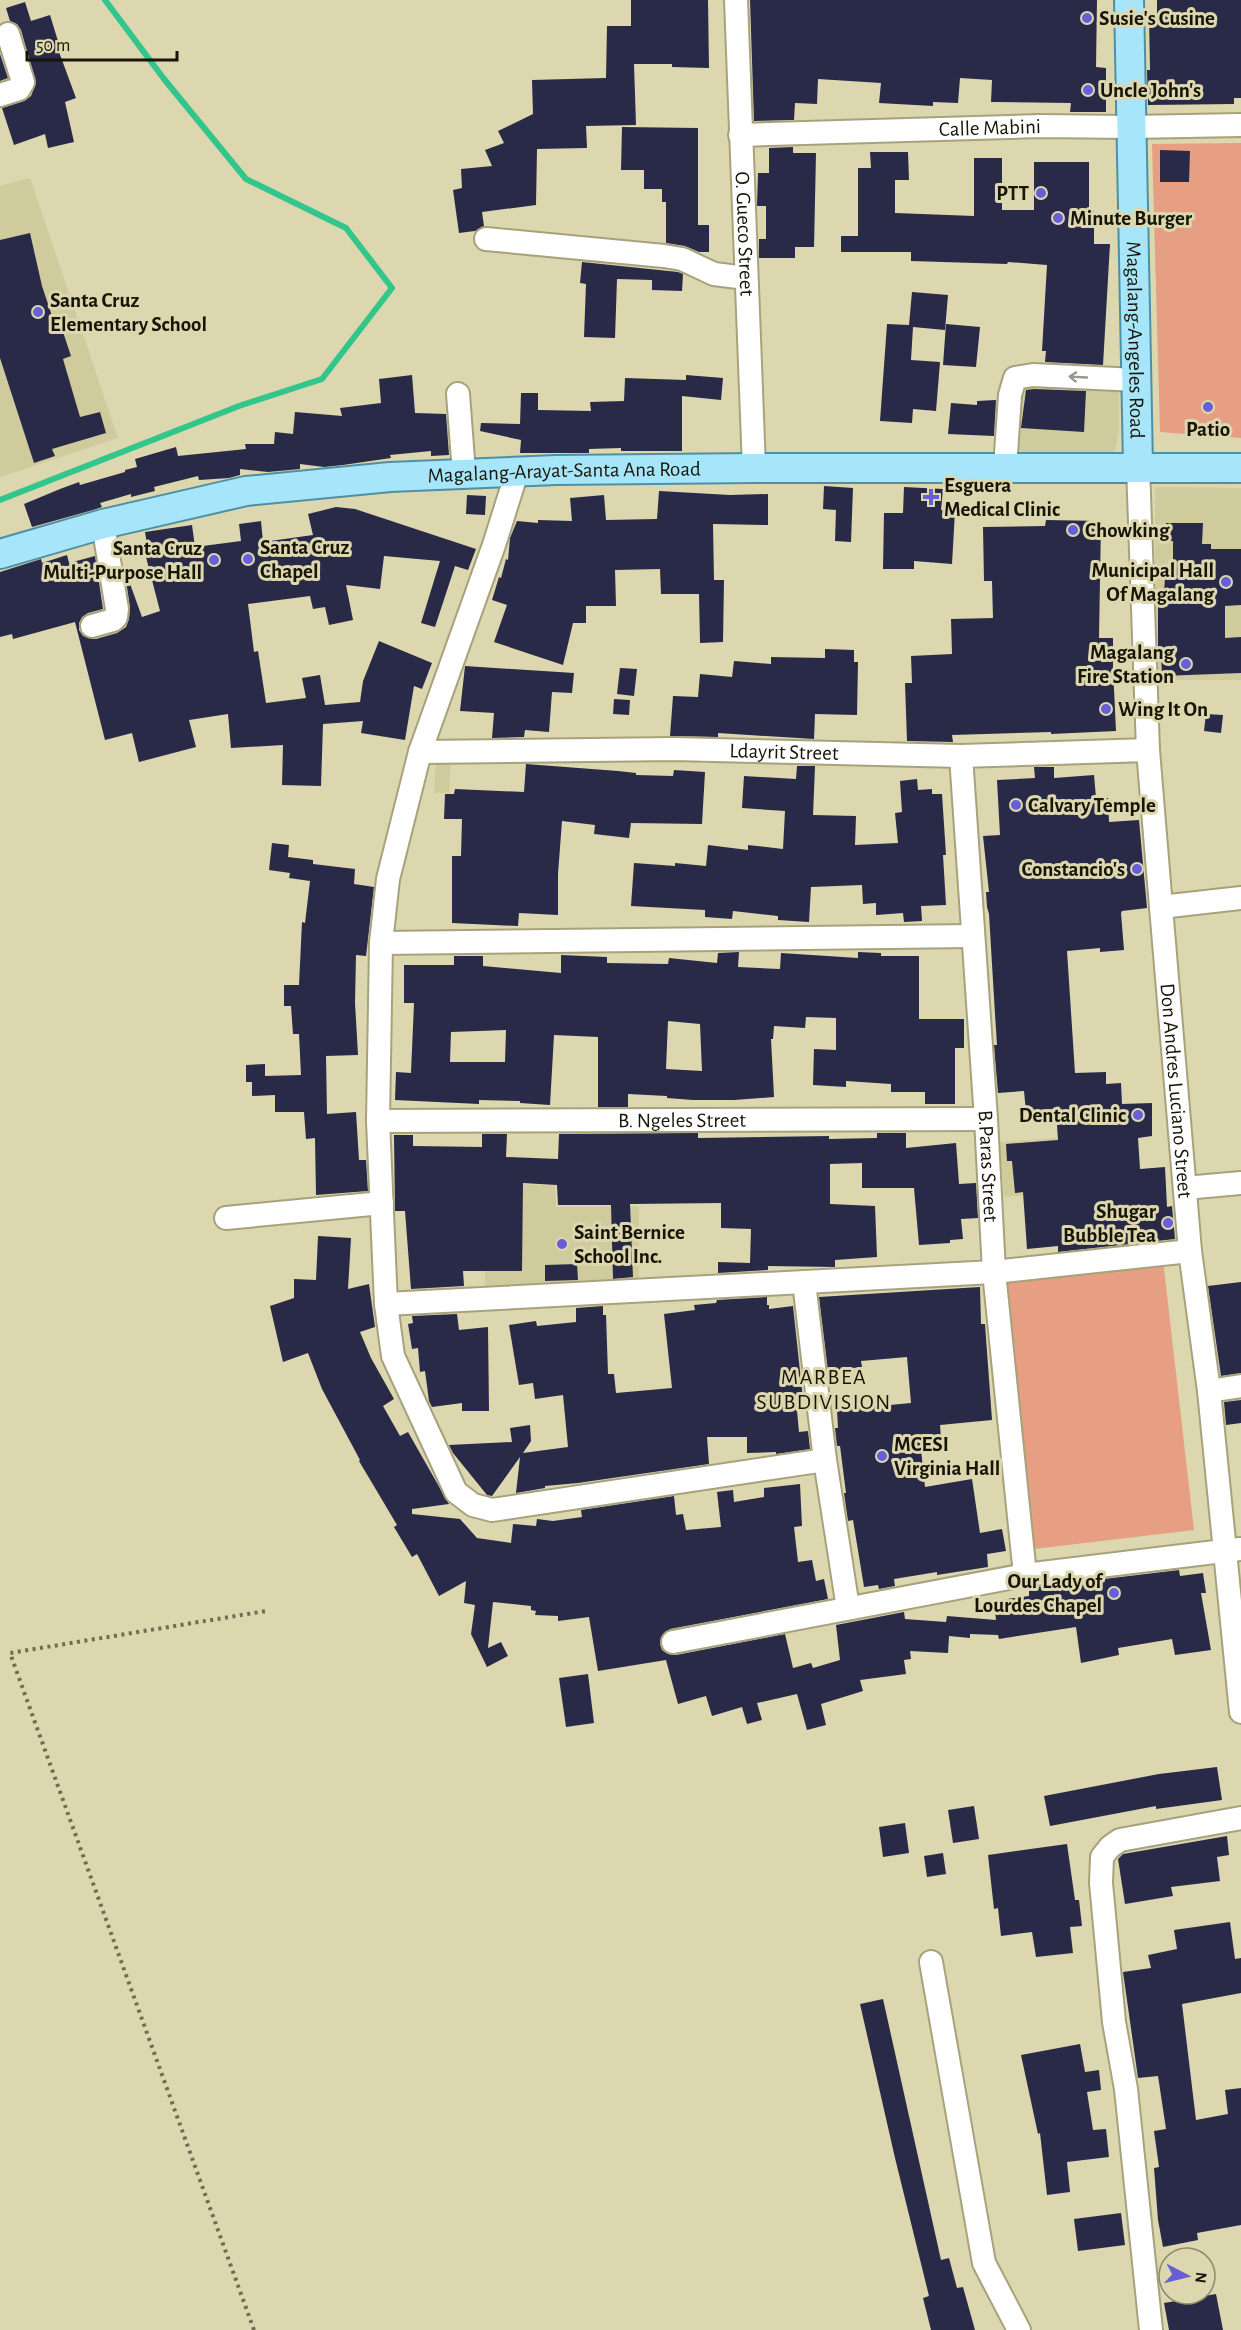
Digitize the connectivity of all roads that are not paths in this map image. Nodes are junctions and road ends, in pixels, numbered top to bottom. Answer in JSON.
{"nodes":[{"id":1,"x":736,"y":0,"type":"edge"},
{"id":2,"x":1129,"y":0,"type":"edge"},
{"id":3,"x":9,"y":34,"type":"dead end"},
{"id":4,"x":0,"y":95,"type":"edge"},
{"id":5,"x":1241,"y":125,"type":"edge"},
{"id":6,"x":1131,"y":127,"type":"junction"},
{"id":7,"x":740,"y":135,"type":"junction"},
{"id":8,"x":486,"y":239,"type":"dead end"},
{"id":9,"x":746,"y":278,"type":"junction"},
{"id":10,"x":1137,"y":380,"type":"junction"},
{"id":11,"x":458,"y":394,"type":"dead end"},
{"id":12,"x":1138,"y":466,"type":"junction"},
{"id":13,"x":754,"y":468,"type":"junction"},
{"id":14,"x":1005,"y":468,"type":"junction"},
{"id":15,"x":1241,"y":468,"type":"edge"},
{"id":16,"x":517,"y":472,"type":"junction"},
{"id":17,"x":464,"y":473,"type":"junction"},
{"id":18,"x":103,"y":524,"type":"junction"},
{"id":19,"x":0,"y":554,"type":"edge"},
{"id":20,"x":92,"y":626,"type":"dead end"},
{"id":21,"x":1148,"y":750,"type":"junction"},
{"id":22,"x":420,"y":752,"type":"junction"},
{"id":23,"x":961,"y":756,"type":"junction"},
{"id":24,"x":1241,"y":898,"type":"edge"},
{"id":25,"x":1161,"y":908,"type":"junction"},
{"id":26,"x":972,"y":936,"type":"junction"},
{"id":27,"x":381,"y":943,"type":"junction"},
{"id":28,"x":986,"y":1119,"type":"junction"},
{"id":29,"x":378,"y":1121,"type":"junction"},
{"id":30,"x":1241,"y":1183,"type":"edge"},
{"id":31,"x":1185,"y":1188,"type":"junction"},
{"id":32,"x":382,"y":1203,"type":"junction"},
{"id":33,"x":226,"y":1218,"type":"dead end"},
{"id":34,"x":1190,"y":1251,"type":"junction"},
{"id":35,"x":994,"y":1272,"type":"junction"},
{"id":36,"x":804,"y":1282,"type":"junction"},
{"id":37,"x":386,"y":1304,"type":"junction"},
{"id":38,"x":1241,"y":1386,"type":"edge"},
{"id":39,"x":1209,"y":1391,"type":"junction"},
{"id":40,"x":825,"y":1460,"type":"junction"},
{"id":41,"x":1233,"y":1549,"type":"edge"},
{"id":42,"x":1025,"y":1575,"type":"junction"},
{"id":43,"x":848,"y":1608,"type":"junction"},
{"id":44,"x":673,"y":1642,"type":"dead end"},
{"id":45,"x":1241,"y":1712,"type":"edge"},
{"id":46,"x":1241,"y":1818,"type":"edge"},
{"id":47,"x":931,"y":1962,"type":"dead end"},
{"id":48,"x":1019,"y":2330,"type":"edge"},
{"id":49,"x":1151,"y":2330,"type":"edge"}],
"edges":[{"from":1,"to":7,"type":"street","name":"O. Gueco Street"},
{"from":2,"to":6,"type":"main road","name":"Magalang-Angeles Road"},
{"from":3,"to":4,"type":"street"},
{"from":5,"to":6,"type":"street","name":"Calle Mabini"},
{"from":6,"to":7,"type":"street","name":"Calle Mabini"},
{"from":6,"to":10,"type":"main road","name":"Magalang-Angeles Road"},
{"from":7,"to":9,"type":"street","name":"O. Gueco Street"},
{"from":8,"to":9,"type":"street"},
{"from":9,"to":13,"type":"street","name":"O. Gueco Street"},
{"from":10,"to":12,"type":"main road","name":"Magalang-Angeles Road"},
{"from":10,"to":14,"type":"street","one_way":true},
{"from":11,"to":17,"type":"street"},
{"from":12,"to":14,"type":"main road","name":"Magalang-Arayat-Santa Ana Road"},
{"from":12,"to":15,"type":"main road","name":"Magalang-Arayat-Santa Ana Road"},
{"from":12,"to":21,"type":"street","name":"Don Andres Luciano Street"},
{"from":13,"to":14,"type":"main road","name":"Magalang-Arayat-Santa Ana Road"},
{"from":13,"to":16,"type":"main road","name":"Magalang-Arayat-Santa Ana Road"},
{"from":16,"to":17,"type":"main road","name":"Magalang-Arayat-Santa Ana Road"},
{"from":16,"to":22,"type":"street"},
{"from":17,"to":18,"type":"main road","name":"Magalang-Arayat-Santa Ana Road"},
{"from":18,"to":19,"type":"main road","name":"Magalang-Arayat-Santa Ana Road"},
{"from":18,"to":20,"type":"street"},
{"from":21,"to":23,"type":"street","name":"Ldayrit Street"},
{"from":21,"to":25,"type":"street","name":"Don Andres Luciano Street"},
{"from":22,"to":23,"type":"street","name":"Ldayrit Street"},
{"from":22,"to":27,"type":"street"},
{"from":23,"to":26,"type":"street","name":"B.Paras Street"},
{"from":24,"to":25,"type":"street"},
{"from":25,"to":31,"type":"street","name":"Don Andres Luciano Street"},
{"from":26,"to":27,"type":"street"},
{"from":26,"to":28,"type":"street","name":"B.Paras Street"},
{"from":27,"to":29,"type":"street"},
{"from":28,"to":29,"type":"street","name":"B. Ngeles Street"},
{"from":28,"to":35,"type":"street","name":"B.Paras Street"},
{"from":29,"to":32,"type":"street"},
{"from":30,"to":31,"type":"street"},
{"from":31,"to":34,"type":"street","name":"Don Andres Luciano Street"},
{"from":32,"to":33,"type":"street"},
{"from":32,"to":37,"type":"street"},
{"from":34,"to":35,"type":"street"},
{"from":34,"to":39,"type":"street","name":"Don Andres Luciano Street"},
{"from":35,"to":36,"type":"street"},
{"from":35,"to":42,"type":"street","name":"B.Paras Street"},
{"from":36,"to":37,"type":"street"},
{"from":36,"to":40,"type":"street"},
{"from":37,"to":40,"type":"street"},
{"from":38,"to":39,"type":"street"},
{"from":39,"to":41,"type":"street","name":"Don Andres Luciano Street"},
{"from":40,"to":43,"type":"street"},
{"from":41,"to":42,"type":"street"},
{"from":41,"to":45,"type":"street","name":"Don Andres Luciano Street"},
{"from":42,"to":43,"type":"street"},
{"from":43,"to":44,"type":"street"},
{"from":46,"to":49,"type":"street"},
{"from":47,"to":48,"type":"street"}]}
